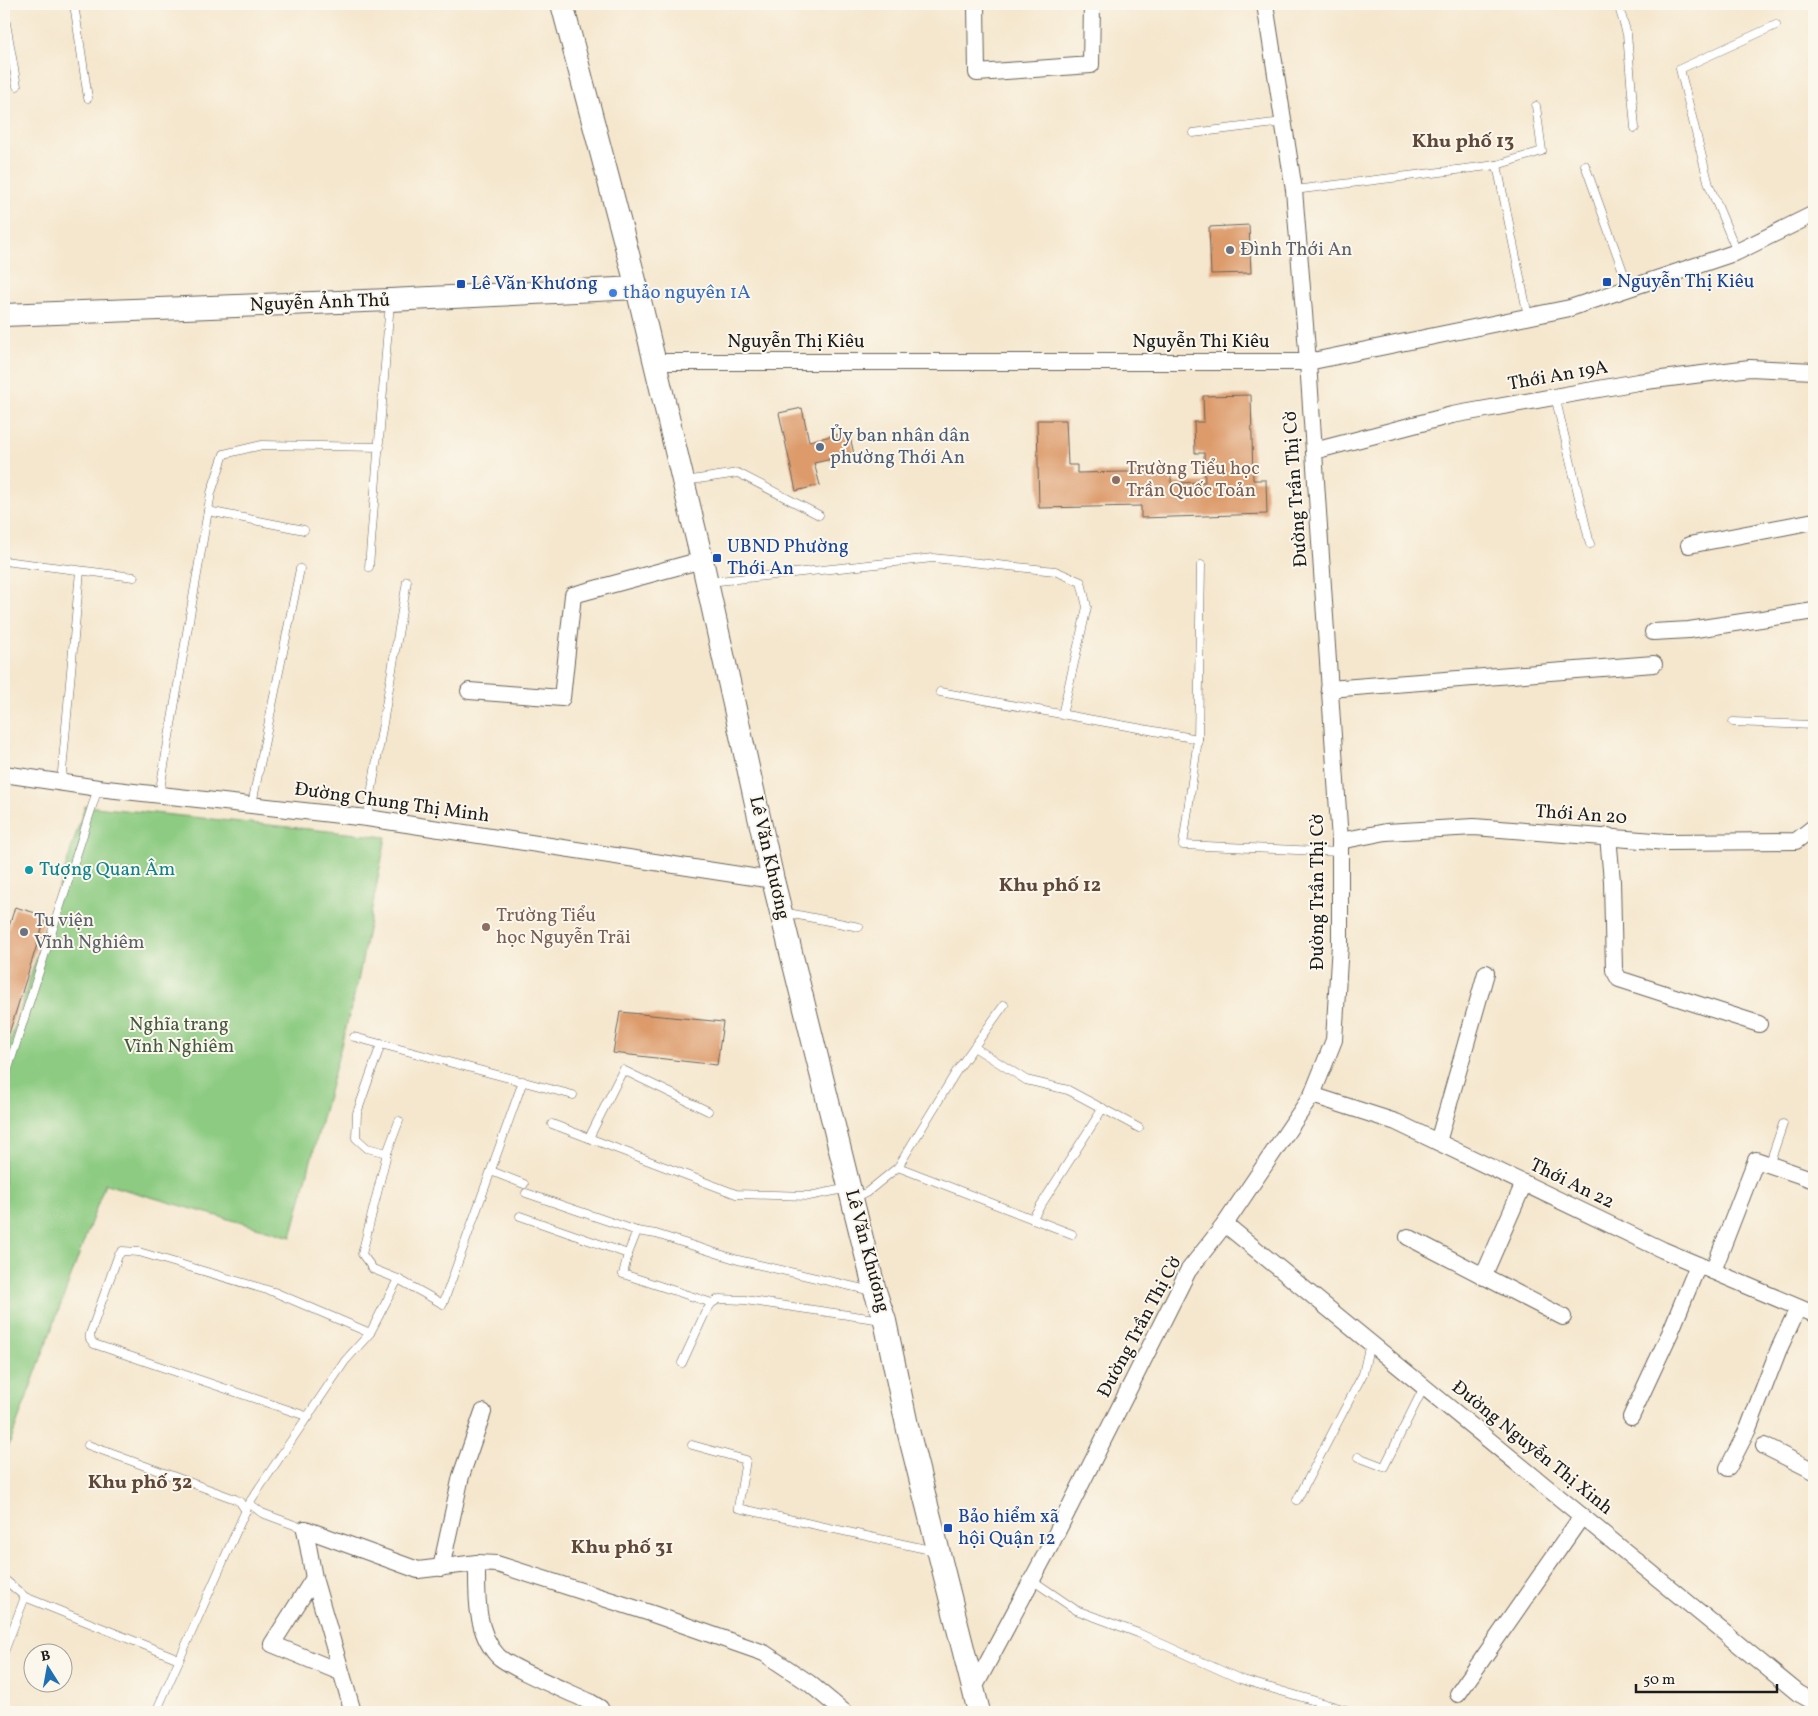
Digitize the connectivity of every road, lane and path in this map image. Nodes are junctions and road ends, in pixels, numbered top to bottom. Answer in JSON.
{"nodes":[{"id":1,"x":74,"y":4,"type":"edge"},
{"id":2,"x":562,"y":4,"type":"edge"},
{"id":3,"x":976,"y":4,"type":"edge"},
{"id":4,"x":1092,"y":4,"type":"edge"},
{"id":5,"x":1266,"y":4,"type":"edge"},
{"id":6,"x":1618,"y":4,"type":"edge"},
{"id":7,"x":4,"y":12,"type":"edge"},
{"id":8,"x":1776,"y":26,"type":"dead end"},
{"id":9,"x":17,"y":86,"type":"dead end"},
{"id":10,"x":88,"y":98,"type":"dead end"},
{"id":11,"x":1536,"y":106,"type":"dead end"},
{"id":12,"x":1284,"y":122,"type":"junction"},
{"id":13,"x":1635,"y":128,"type":"dead end"},
{"id":14,"x":1193,"y":133,"type":"dead end"},
{"id":15,"x":1497,"y":165,"type":"junction"},
{"id":16,"x":1585,"y":165,"type":"dead end"},
{"id":17,"x":1294,"y":190,"type":"junction"},
{"id":18,"x":1814,"y":214,"type":"edge"},
{"id":19,"x":1737,"y":252,"type":"junction"},
{"id":20,"x":637,"y":288,"type":"junction"},
{"id":21,"x":1629,"y":288,"type":"junction"},
{"id":22,"x":390,"y":300,"type":"junction"},
{"id":23,"x":4,"y":315,"type":"edge"},
{"id":24,"x":1528,"y":316,"type":"junction"},
{"id":25,"x":654,"y":362,"type":"junction"},
{"id":26,"x":1308,"y":362,"type":"junction"},
{"id":27,"x":1814,"y":371,"type":"edge"},
{"id":28,"x":1555,"y":396,"type":"junction"},
{"id":29,"x":380,"y":447,"type":"junction"},
{"id":30,"x":1314,"y":451,"type":"junction"},
{"id":31,"x":683,"y":482,"type":"junction"},
{"id":32,"x":208,"y":511,"type":"junction"},
{"id":33,"x":819,"y":515,"type":"dead end"},
{"id":34,"x":1814,"y":521,"type":"edge"},
{"id":35,"x":304,"y":530,"type":"dead end"},
{"id":36,"x":1590,"y":544,"type":"dead end"},
{"id":37,"x":1689,"y":545,"type":"dead end"},
{"id":38,"x":4,"y":561,"type":"edge"},
{"id":39,"x":1201,"y":564,"type":"dead end"},
{"id":40,"x":369,"y":567,"type":"dead end"},
{"id":41,"x":300,"y":569,"type":"dead end"},
{"id":42,"x":80,"y":571,"type":"junction"},
{"id":43,"x":704,"y":571,"type":"junction"},
{"id":44,"x":134,"y":577,"type":"dead end"},
{"id":45,"x":407,"y":581,"type":"dead end"},
{"id":46,"x":1814,"y":611,"type":"edge"},
{"id":47,"x":1653,"y":632,"type":"dead end"},
{"id":48,"x":1654,"y":664,"type":"dead end"},
{"id":49,"x":1329,"y":689,"type":"junction"},
{"id":50,"x":469,"y":690,"type":"dead end"},
{"id":51,"x":940,"y":692,"type":"dead end"},
{"id":52,"x":1062,"y":715,"type":"junction"},
{"id":53,"x":1733,"y":722,"type":"dead end"},
{"id":54,"x":1814,"y":725,"type":"edge"},
{"id":55,"x":1198,"y":739,"type":"junction"},
{"id":56,"x":4,"y":774,"type":"edge"},
{"id":57,"x":60,"y":783,"type":"junction"},
{"id":58,"x":98,"y":788,"type":"junction"},
{"id":59,"x":159,"y":795,"type":"junction"},
{"id":60,"x":252,"y":804,"type":"junction"},
{"id":61,"x":368,"y":818,"type":"junction"},
{"id":62,"x":1814,"y":827,"type":"edge"},
{"id":63,"x":1608,"y":836,"type":"junction"},
{"id":64,"x":1796,"y":841,"type":"junction"},
{"id":65,"x":1814,"y":842,"type":"edge"},
{"id":66,"x":1340,"y":846,"type":"junction"},
{"id":67,"x":773,"y":880,"type":"junction"},
{"id":68,"x":781,"y":912,"type":"junction"},
{"id":69,"x":860,"y":928,"type":"dead end"},
{"id":70,"x":1486,"y":973,"type":"dead end"},
{"id":71,"x":1004,"y":1005,"type":"dead end"},
{"id":72,"x":1759,"y":1024,"type":"dead end"},
{"id":73,"x":354,"y":1037,"type":"dead end"},
{"id":74,"x":381,"y":1044,"type":"junction"},
{"id":75,"x":974,"y":1046,"type":"junction"},
{"id":76,"x":4,"y":1081,"type":"edge"},
{"id":77,"x":523,"y":1081,"type":"junction"},
{"id":78,"x":573,"y":1094,"type":"dead end"},
{"id":79,"x":1312,"y":1095,"type":"junction"},
{"id":80,"x":1103,"y":1108,"type":"junction"},
{"id":81,"x":708,"y":1111,"type":"dead end"},
{"id":82,"x":399,"y":1121,"type":"dead end"},
{"id":83,"x":552,"y":1124,"type":"dead end"},
{"id":84,"x":1783,"y":1124,"type":"dead end"},
{"id":85,"x":1139,"y":1128,"type":"dead end"},
{"id":86,"x":589,"y":1138,"type":"junction"},
{"id":87,"x":1438,"y":1142,"type":"junction"},
{"id":88,"x":387,"y":1153,"type":"junction"},
{"id":89,"x":1769,"y":1165,"type":"junction"},
{"id":90,"x":898,"y":1167,"type":"junction"},
{"id":91,"x":491,"y":1171,"type":"junction"},
{"id":92,"x":1814,"y":1180,"type":"edge"},
{"id":93,"x":1524,"y":1183,"type":"junction"},
{"id":94,"x":524,"y":1184,"type":"dead end"},
{"id":95,"x":852,"y":1192,"type":"junction"},
{"id":96,"x":526,"y":1193,"type":"dead end"},
{"id":97,"x":520,"y":1216,"type":"dead end"},
{"id":98,"x":1032,"y":1219,"type":"junction"},
{"id":99,"x":1225,"y":1224,"type":"junction"},
{"id":100,"x":637,"y":1231,"type":"junction"},
{"id":101,"x":1072,"y":1234,"type":"dead end"},
{"id":102,"x":1408,"y":1238,"type":"dead end"},
{"id":103,"x":628,"y":1254,"type":"junction"},
{"id":104,"x":1705,"y":1268,"type":"junction"},
{"id":105,"x":1483,"y":1277,"type":"junction"},
{"id":106,"x":398,"y":1279,"type":"junction"},
{"id":107,"x":875,"y":1291,"type":"junction"},
{"id":108,"x":712,"y":1303,"type":"junction"},
{"id":109,"x":1798,"y":1308,"type":"junction"},
{"id":110,"x":1814,"y":1314,"type":"edge"},
{"id":111,"x":1563,"y":1317,"type":"dead end"},
{"id":112,"x":885,"y":1321,"type":"junction"},
{"id":113,"x":370,"y":1334,"type":"junction"},
{"id":114,"x":1370,"y":1342,"type":"junction"},
{"id":115,"x":682,"y":1363,"type":"dead end"},
{"id":116,"x":1425,"y":1386,"type":"junction"},
{"id":117,"x":483,"y":1412,"type":"dead end"},
{"id":118,"x":309,"y":1417,"type":"junction"},
{"id":119,"x":1631,"y":1417,"type":"dead end"},
{"id":120,"x":88,"y":1445,"type":"dead end"},
{"id":121,"x":692,"y":1445,"type":"dead end"},
{"id":122,"x":1764,"y":1446,"type":"dead end"},
{"id":123,"x":1358,"y":1457,"type":"dead end"},
{"id":124,"x":1728,"y":1468,"type":"dead end"},
{"id":125,"x":1814,"y":1471,"type":"edge"},
{"id":126,"x":1297,"y":1500,"type":"dead end"},
{"id":127,"x":249,"y":1503,"type":"junction"},
{"id":128,"x":246,"y":1511,"type":"junction"},
{"id":129,"x":1582,"y":1516,"type":"junction"},
{"id":130,"x":305,"y":1529,"type":"junction"},
{"id":131,"x":939,"y":1552,"type":"junction"},
{"id":132,"x":477,"y":1563,"type":"junction"},
{"id":133,"x":441,"y":1568,"type":"junction"},
{"id":134,"x":314,"y":1578,"type":"junction"},
{"id":135,"x":4,"y":1579,"type":"edge"},
{"id":136,"x":1032,"y":1580,"type":"junction"},
{"id":137,"x":25,"y":1597,"type":"junction"},
{"id":138,"x":4,"y":1652,"type":"edge"},
{"id":139,"x":179,"y":1659,"type":"junction"},
{"id":140,"x":340,"y":1672,"type":"junction"},
{"id":141,"x":974,"y":1688,"type":"junction"},
{"id":142,"x":1458,"y":1694,"type":"dead end"},
{"id":143,"x":1814,"y":1702,"type":"edge"},
{"id":144,"x":156,"y":1712,"type":"edge"},
{"id":145,"x":353,"y":1712,"type":"edge"},
{"id":146,"x":602,"y":1712,"type":"edge"},
{"id":147,"x":844,"y":1712,"type":"edge"},
{"id":148,"x":979,"y":1712,"type":"edge"},
{"id":149,"x":1353,"y":1712,"type":"edge"}],
"edges":[{"from":1,"to":10,"type":"lane"},
{"from":2,"to":20,"type":"main road","name":"Lê Văn Khương"},
{"from":3,"to":4,"type":"street"},
{"from":5,"to":12,"type":"street","name":"Đường Trần Thị Cờ"},
{"from":6,"to":13,"type":"lane"},
{"from":7,"to":9,"type":"lane"},
{"from":8,"to":19,"type":"lane"},
{"from":11,"to":15,"type":"lane"},
{"from":12,"to":14,"type":"lane"},
{"from":12,"to":17,"type":"street","name":"Đường Trần Thị Cờ"},
{"from":15,"to":17,"type":"lane"},
{"from":15,"to":24,"type":"lane"},
{"from":16,"to":21,"type":"lane"},
{"from":17,"to":26,"type":"street","name":"Đường Trần Thị Cờ"},
{"from":18,"to":19,"type":"street","name":"Nguyễn Thị Kiêu"},
{"from":19,"to":21,"type":"street","name":"Nguyễn Thị Kiêu"},
{"from":20,"to":22,"type":"main road","name":"Nguyễn Ảnh Thủ"},
{"from":20,"to":25,"type":"main road","name":"Lê Văn Khương"},
{"from":21,"to":24,"type":"street","name":"Nguyễn Thị Kiêu"},
{"from":22,"to":23,"type":"main road","name":"Nguyễn Ảnh Thủ"},
{"from":22,"to":29,"type":"lane"},
{"from":24,"to":26,"type":"street","name":"Nguyễn Thị Kiêu"},
{"from":25,"to":26,"type":"street","name":"Nguyễn Thị Kiêu"},
{"from":25,"to":31,"type":"main road","name":"Lê Văn Khương"},
{"from":26,"to":30,"type":"street","name":"Đường Trần Thị Cờ"},
{"from":27,"to":28,"type":"street","name":"Thới An 19A"},
{"from":28,"to":30,"type":"street","name":"Thới An 19A"},
{"from":28,"to":36,"type":"lane"},
{"from":29,"to":32,"type":"lane"},
{"from":29,"to":40,"type":"lane"},
{"from":30,"to":49,"type":"street","name":"Đường Trần Thị Cờ"},
{"from":31,"to":33,"type":"lane"},
{"from":31,"to":43,"type":"main road","name":"Lê Văn Khương"},
{"from":32,"to":35,"type":"lane"},
{"from":32,"to":59,"type":"lane"},
{"from":34,"to":37,"type":"street"},
{"from":38,"to":42,"type":"lane"},
{"from":39,"to":55,"type":"lane"},
{"from":41,"to":60,"type":"lane"},
{"from":42,"to":44,"type":"lane"},
{"from":42,"to":57,"type":"lane"},
{"from":43,"to":50,"type":"street"},
{"from":43,"to":52,"type":"lane"},
{"from":43,"to":67,"type":"main road","name":"Lê Văn Khương"},
{"from":45,"to":61,"type":"lane"},
{"from":46,"to":47,"type":"street"},
{"from":48,"to":49,"type":"street"},
{"from":49,"to":66,"type":"street","name":"Đường Trần Thị Cờ"},
{"from":51,"to":52,"type":"lane"},
{"from":52,"to":55,"type":"lane"},
{"from":53,"to":54,"type":"lane"},
{"from":55,"to":66,"type":"lane"},
{"from":56,"to":57,"type":"street","name":"Đường Chung Thị Minh"},
{"from":57,"to":58,"type":"street","name":"Đường Chung Thị Minh"},
{"from":58,"to":59,"type":"street","name":"Đường Chung Thị Minh"},
{"from":58,"to":76,"type":"lane"},
{"from":59,"to":60,"type":"street","name":"Đường Chung Thị Minh"},
{"from":60,"to":61,"type":"street","name":"Đường Chung Thị Minh"},
{"from":61,"to":67,"type":"street","name":"Đường Chung Thị Minh"},
{"from":62,"to":64,"type":"street"},
{"from":63,"to":64,"type":"street","name":"Thới An 20"},
{"from":63,"to":66,"type":"street","name":"Thới An 20"},
{"from":63,"to":72,"type":"street"},
{"from":64,"to":65,"type":"street","name":"Thới An 20"},
{"from":66,"to":79,"type":"street","name":"Đường Trần Thị Cờ"},
{"from":67,"to":68,"type":"main road","name":"Lê Văn Khương"},
{"from":68,"to":69,"type":"lane"},
{"from":68,"to":95,"type":"main road","name":"Lê Văn Khương"},
{"from":70,"to":87,"type":"street"},
{"from":71,"to":75,"type":"lane"},
{"from":73,"to":74,"type":"lane"},
{"from":74,"to":77,"type":"lane"},
{"from":74,"to":88,"type":"lane"},
{"from":75,"to":80,"type":"lane"},
{"from":75,"to":90,"type":"lane"},
{"from":77,"to":78,"type":"lane"},
{"from":77,"to":91,"type":"lane"},
{"from":79,"to":87,"type":"street","name":"Thới An 22"},
{"from":79,"to":99,"type":"street","name":"Đường Trần Thị Cờ"},
{"from":80,"to":85,"type":"lane"},
{"from":80,"to":98,"type":"lane"},
{"from":81,"to":86,"type":"lane"},
{"from":82,"to":88,"type":"lane"},
{"from":83,"to":86,"type":"lane"},
{"from":84,"to":89,"type":"lane"},
{"from":86,"to":95,"type":"lane"},
{"from":87,"to":93,"type":"street","name":"Thới An 22"},
{"from":88,"to":106,"type":"lane"},
{"from":89,"to":92,"type":"street"},
{"from":89,"to":104,"type":"street"},
{"from":90,"to":95,"type":"lane"},
{"from":90,"to":98,"type":"lane"},
{"from":91,"to":94,"type":"lane"},
{"from":91,"to":106,"type":"lane"},
{"from":93,"to":104,"type":"street","name":"Thới An 22"},
{"from":93,"to":105,"type":"street"},
{"from":95,"to":107,"type":"main road","name":"Lê Văn Khương"},
{"from":96,"to":100,"type":"lane"},
{"from":97,"to":103,"type":"lane"},
{"from":98,"to":101,"type":"lane"},
{"from":99,"to":114,"type":"street","name":"Đường Nguyễn Thị Xinh"},
{"from":99,"to":136,"type":"street","name":"Đường Trần Thị Cờ"},
{"from":100,"to":103,"type":"lane"},
{"from":100,"to":107,"type":"lane"},
{"from":102,"to":105,"type":"street"},
{"from":103,"to":108,"type":"lane"},
{"from":104,"to":109,"type":"street","name":"Thới An 22"},
{"from":104,"to":119,"type":"street"},
{"from":105,"to":111,"type":"street"},
{"from":106,"to":113,"type":"lane"},
{"from":107,"to":112,"type":"main road","name":"Lê Văn Khương"},
{"from":108,"to":112,"type":"lane"},
{"from":108,"to":115,"type":"lane"},
{"from":109,"to":110,"type":"street","name":"Thới An 22"},
{"from":109,"to":124,"type":"street"},
{"from":112,"to":131,"type":"main road","name":"Lê Văn Khương"},
{"from":113,"to":118,"type":"lane"},
{"from":113,"to":118,"type":"lane"},
{"from":114,"to":116,"type":"street","name":"Đường Nguyễn Thị Xinh"},
{"from":114,"to":126,"type":"lane"},
{"from":116,"to":123,"type":"lane"},
{"from":116,"to":129,"type":"street","name":"Đường Nguyễn Thị Xinh"},
{"from":117,"to":133,"type":"street"},
{"from":118,"to":127,"type":"lane"},
{"from":120,"to":128,"type":"lane"},
{"from":121,"to":131,"type":"lane"},
{"from":122,"to":125,"type":"street"},
{"from":127,"to":128,"type":"lane"},
{"from":127,"to":130,"type":"lane"},
{"from":128,"to":139,"type":"lane"},
{"from":129,"to":142,"type":"street"},
{"from":129,"to":143,"type":"street","name":"Đường Nguyễn Thị Xinh"},
{"from":130,"to":133,"type":"street"},
{"from":130,"to":134,"type":"street"},
{"from":131,"to":141,"type":"main road","name":"Lê Văn Khương"},
{"from":132,"to":133,"type":"street"},
{"from":132,"to":146,"type":"street"},
{"from":132,"to":147,"type":"street"},
{"from":134,"to":140,"type":"street"},
{"from":134,"to":140,"type":"street"},
{"from":135,"to":137,"type":"lane"},
{"from":136,"to":141,"type":"street","name":"Đường Trần Thị Cờ"},
{"from":136,"to":149,"type":"lane"},
{"from":137,"to":138,"type":"lane"},
{"from":137,"to":139,"type":"lane"},
{"from":139,"to":144,"type":"lane"},
{"from":140,"to":145,"type":"street"},
{"from":141,"to":148,"type":"main road","name":"Lê Văn Khương"}]}
